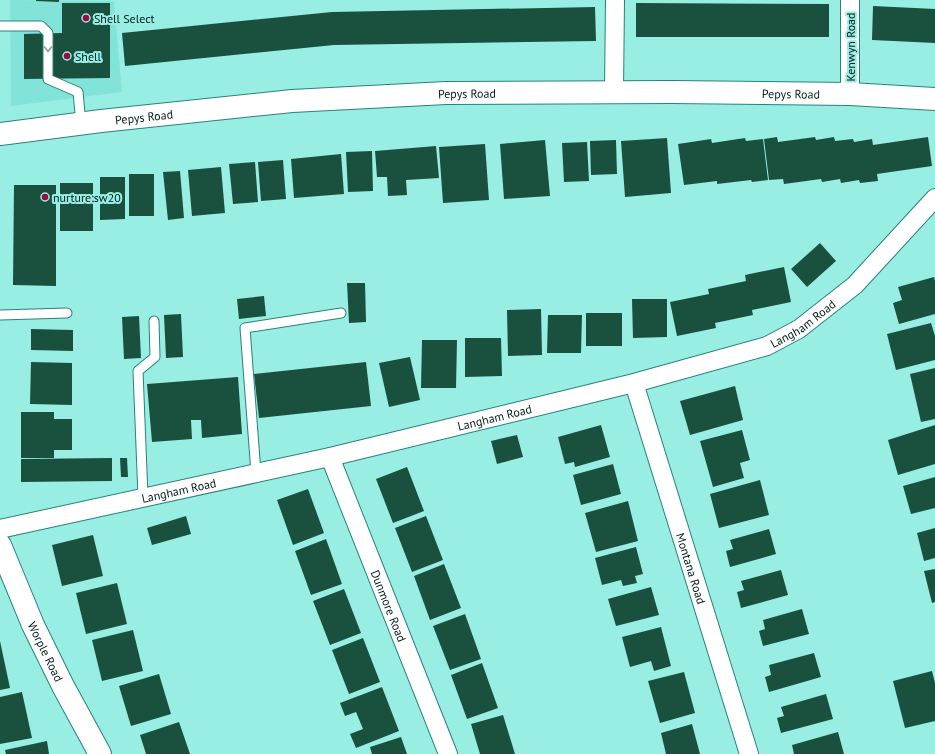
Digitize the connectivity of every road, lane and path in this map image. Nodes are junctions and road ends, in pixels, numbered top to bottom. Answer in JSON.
{"nodes":[{"id":1,"x":615,"y":0,"type":"edge"},
{"id":2,"x":850,"y":0,"type":"edge"},
{"id":3,"x":0,"y":26,"type":"edge"},
{"id":4,"x":614,"y":91,"type":"junction"},
{"id":5,"x":850,"y":94,"type":"junction"},
{"id":6,"x":935,"y":98,"type":"edge"},
{"id":7,"x":81,"y":124,"type":"junction"},
{"id":8,"x":0,"y":134,"type":"edge"},
{"id":9,"x":935,"y":198,"type":"edge"},
{"id":10,"x":67,"y":313,"type":"dead end"},
{"id":11,"x":0,"y":314,"type":"edge"},
{"id":12,"x":341,"y":314,"type":"dead end"},
{"id":13,"x":154,"y":321,"type":"dead end"},
{"id":14,"x":634,"y":383,"type":"junction"},
{"id":15,"x":330,"y":457,"type":"junction"},
{"id":16,"x":256,"y":473,"type":"junction"},
{"id":17,"x":143,"y":497,"type":"junction"},
{"id":18,"x":0,"y":530,"type":"edge"},
{"id":19,"x":0,"y":545,"type":"edge"},
{"id":20,"x":100,"y":754,"type":"edge"},
{"id":21,"x":448,"y":754,"type":"edge"},
{"id":22,"x":749,"y":754,"type":"edge"}],
"edges":[{"from":1,"to":4,"type":"street"},
{"from":2,"to":5,"type":"street","name":"Kenwyn Road"},
{"from":3,"to":7,"type":"lane","one_way":true},
{"from":4,"to":5,"type":"street","name":"Pepys Road"},
{"from":4,"to":7,"type":"street","name":"Pepys Road"},
{"from":5,"to":6,"type":"street","name":"Pepys Road"},
{"from":7,"to":8,"type":"street","name":"Pepys Road"},
{"from":9,"to":14,"type":"street","name":"Langham Road"},
{"from":10,"to":11,"type":"lane"},
{"from":12,"to":16,"type":"lane"},
{"from":13,"to":17,"type":"lane"},
{"from":14,"to":15,"type":"street","name":"Langham Road"},
{"from":14,"to":22,"type":"street","name":"Montana Road"},
{"from":15,"to":16,"type":"street","name":"Langham Road"},
{"from":15,"to":21,"type":"street","name":"Dunmore Road"},
{"from":16,"to":17,"type":"street","name":"Langham Road"},
{"from":17,"to":18,"type":"street","name":"Langham Road"},
{"from":19,"to":20,"type":"street","name":"Worple Road"}]}
